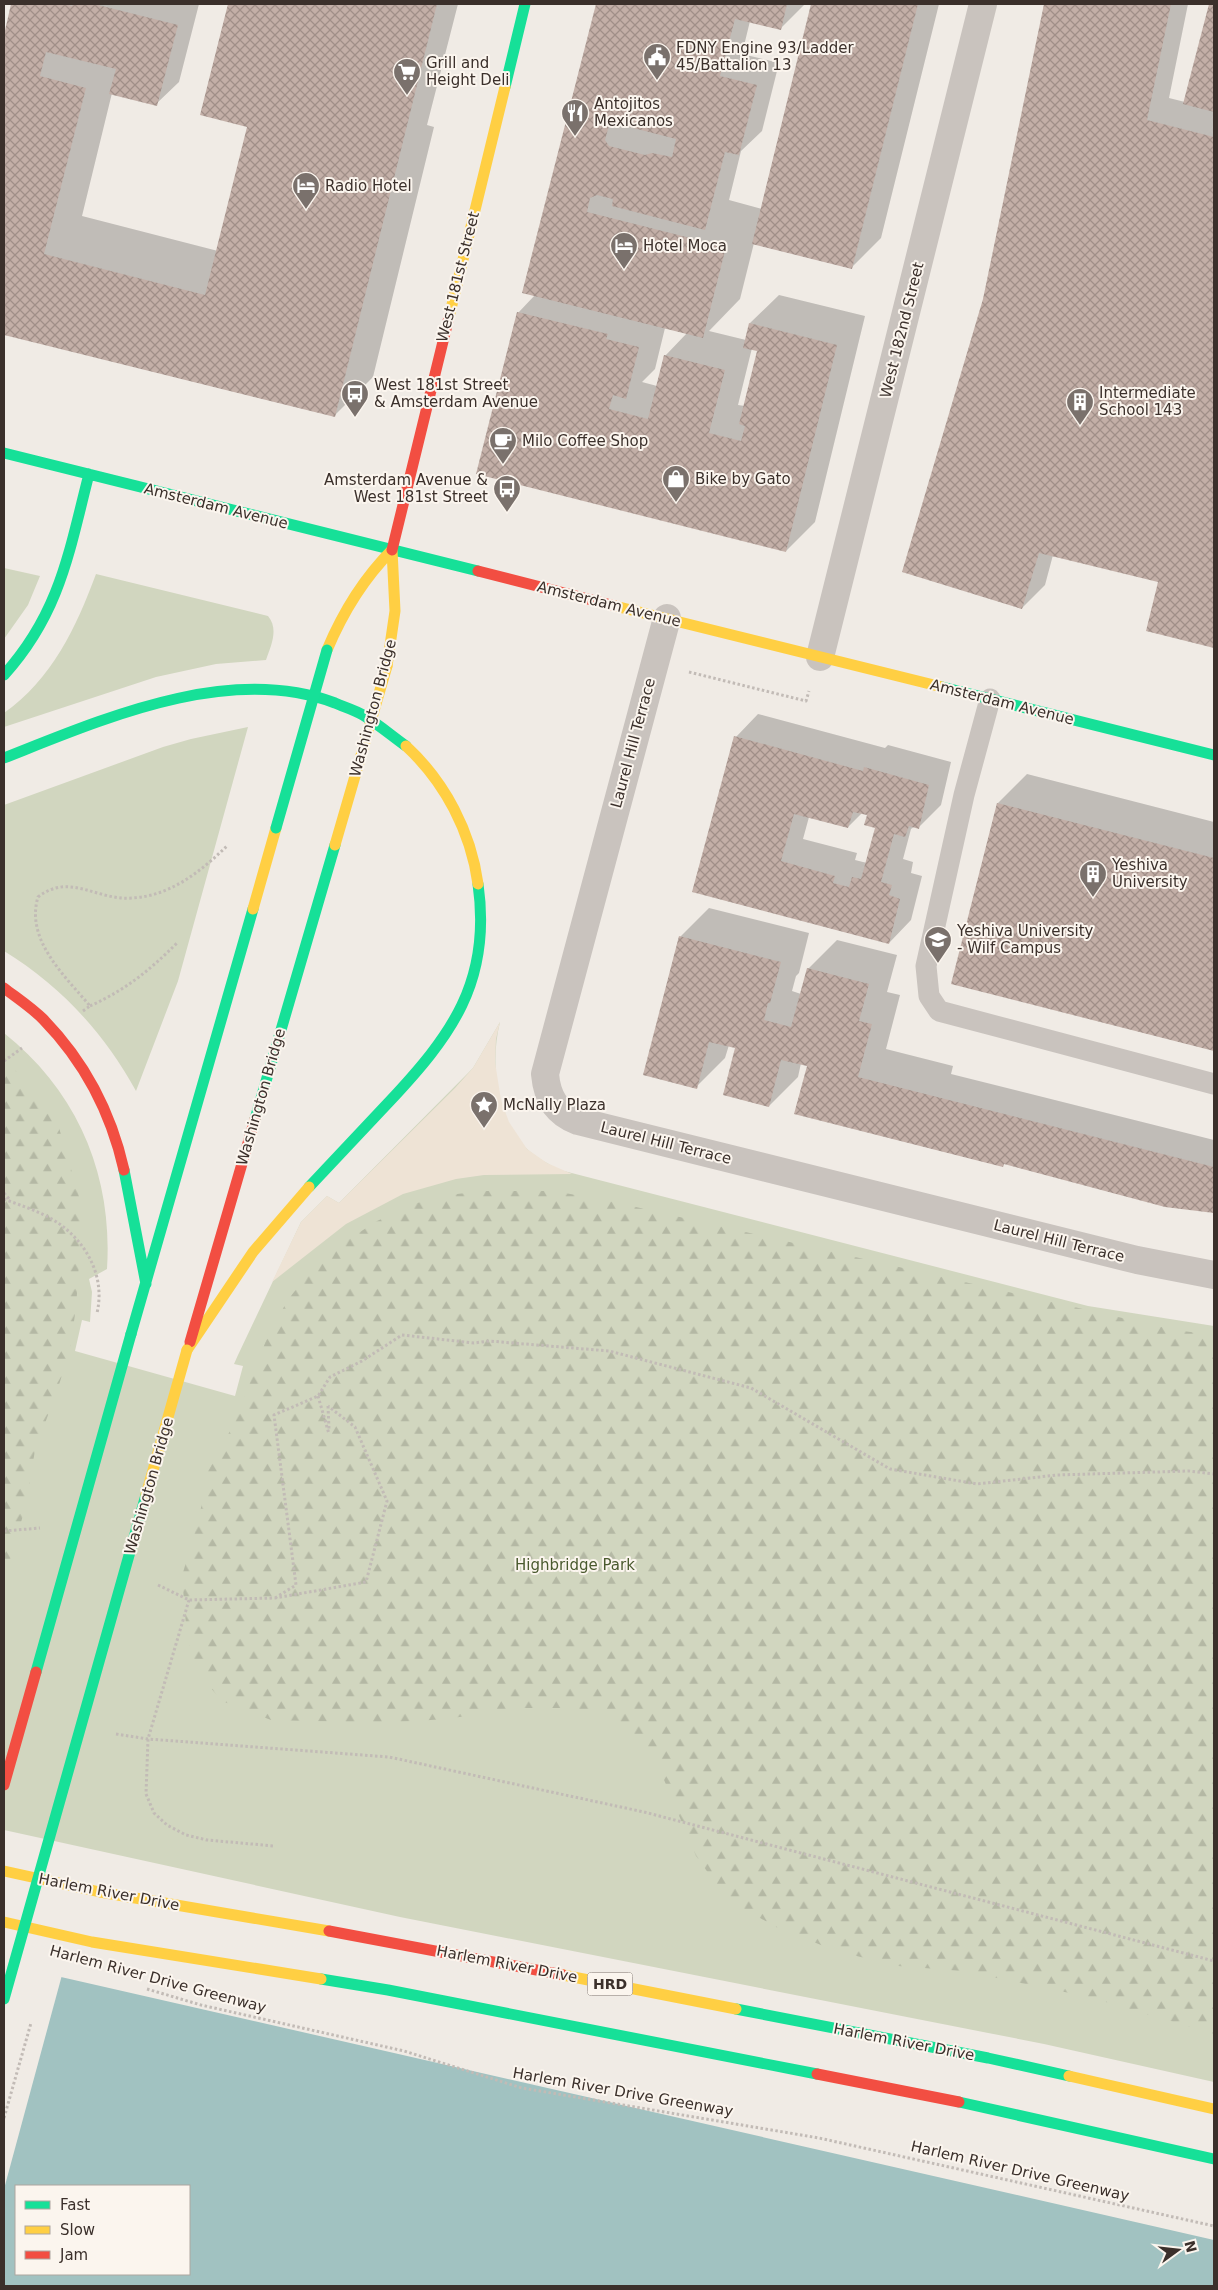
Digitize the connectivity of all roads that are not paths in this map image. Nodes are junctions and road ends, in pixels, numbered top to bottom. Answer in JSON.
{"nodes":[{"id":1,"x":525,"y":4,"type":"edge"},
{"id":2,"x":983,"y":4,"type":"edge"},
{"id":3,"x":4,"y":453,"type":"edge"},
{"id":4,"x":89,"y":474,"type":"junction"},
{"id":5,"x":392,"y":550,"type":"junction"},
{"id":6,"x":667,"y":618,"type":"junction"},
{"id":7,"x":820,"y":657,"type":"junction"},
{"id":8,"x":4,"y":675,"type":"edge"},
{"id":9,"x":990,"y":699,"type":"junction"},
{"id":10,"x":1214,"y":755,"type":"edge"},
{"id":11,"x":4,"y":758,"type":"edge"},
{"id":12,"x":4,"y":988,"type":"edge"},
{"id":13,"x":1214,"y":1084,"type":"edge"},
{"id":14,"x":1214,"y":1275,"type":"edge"},
{"id":15,"x":146,"y":1284,"type":"junction"},
{"id":16,"x":187,"y":1350,"type":"junction"},
{"id":17,"x":4,"y":1785,"type":"edge"},
{"id":18,"x":4,"y":1871,"type":"edge"},
{"id":19,"x":4,"y":1922,"type":"edge"},
{"id":20,"x":4,"y":1998,"type":"edge"},
{"id":21,"x":1214,"y":2109,"type":"edge"},
{"id":22,"x":1214,"y":2159,"type":"edge"}],
"edges":[{"from":1,"to":5,"type":"main road","name":"West 181st Street"},
{"from":2,"to":7,"type":"street","name":"West 182nd Street"},
{"from":3,"to":4,"type":"main road","name":"Amsterdam Avenue"},
{"from":4,"to":5,"type":"main road","name":"Amsterdam Avenue"},
{"from":4,"to":8,"type":"main road"},
{"from":5,"to":6,"type":"main road","name":"Amsterdam Avenue"},
{"from":5,"to":15,"type":"main road","bridge":true},
{"from":5,"to":16,"type":"main road","name":"Washington Bridge","bridge":true},
{"from":6,"to":7,"type":"main road","name":"Amsterdam Avenue"},
{"from":6,"to":14,"type":"street","name":"Laurel Hill Terrace"},
{"from":7,"to":9,"type":"main road","name":"Amsterdam Avenue"},
{"from":9,"to":10,"type":"main road","name":"Amsterdam Avenue"},
{"from":9,"to":13,"type":"lane"},
{"from":11,"to":16,"type":"main road"},
{"from":12,"to":15,"type":"main road"},
{"from":15,"to":17,"type":"main road","bridge":true},
{"from":16,"to":20,"type":"main road","name":"Washington Bridge","bridge":true},
{"from":18,"to":21,"type":"main road","name":"Harlem River Drive","number":"HRD"},
{"from":19,"to":22,"type":"main road"}]}
